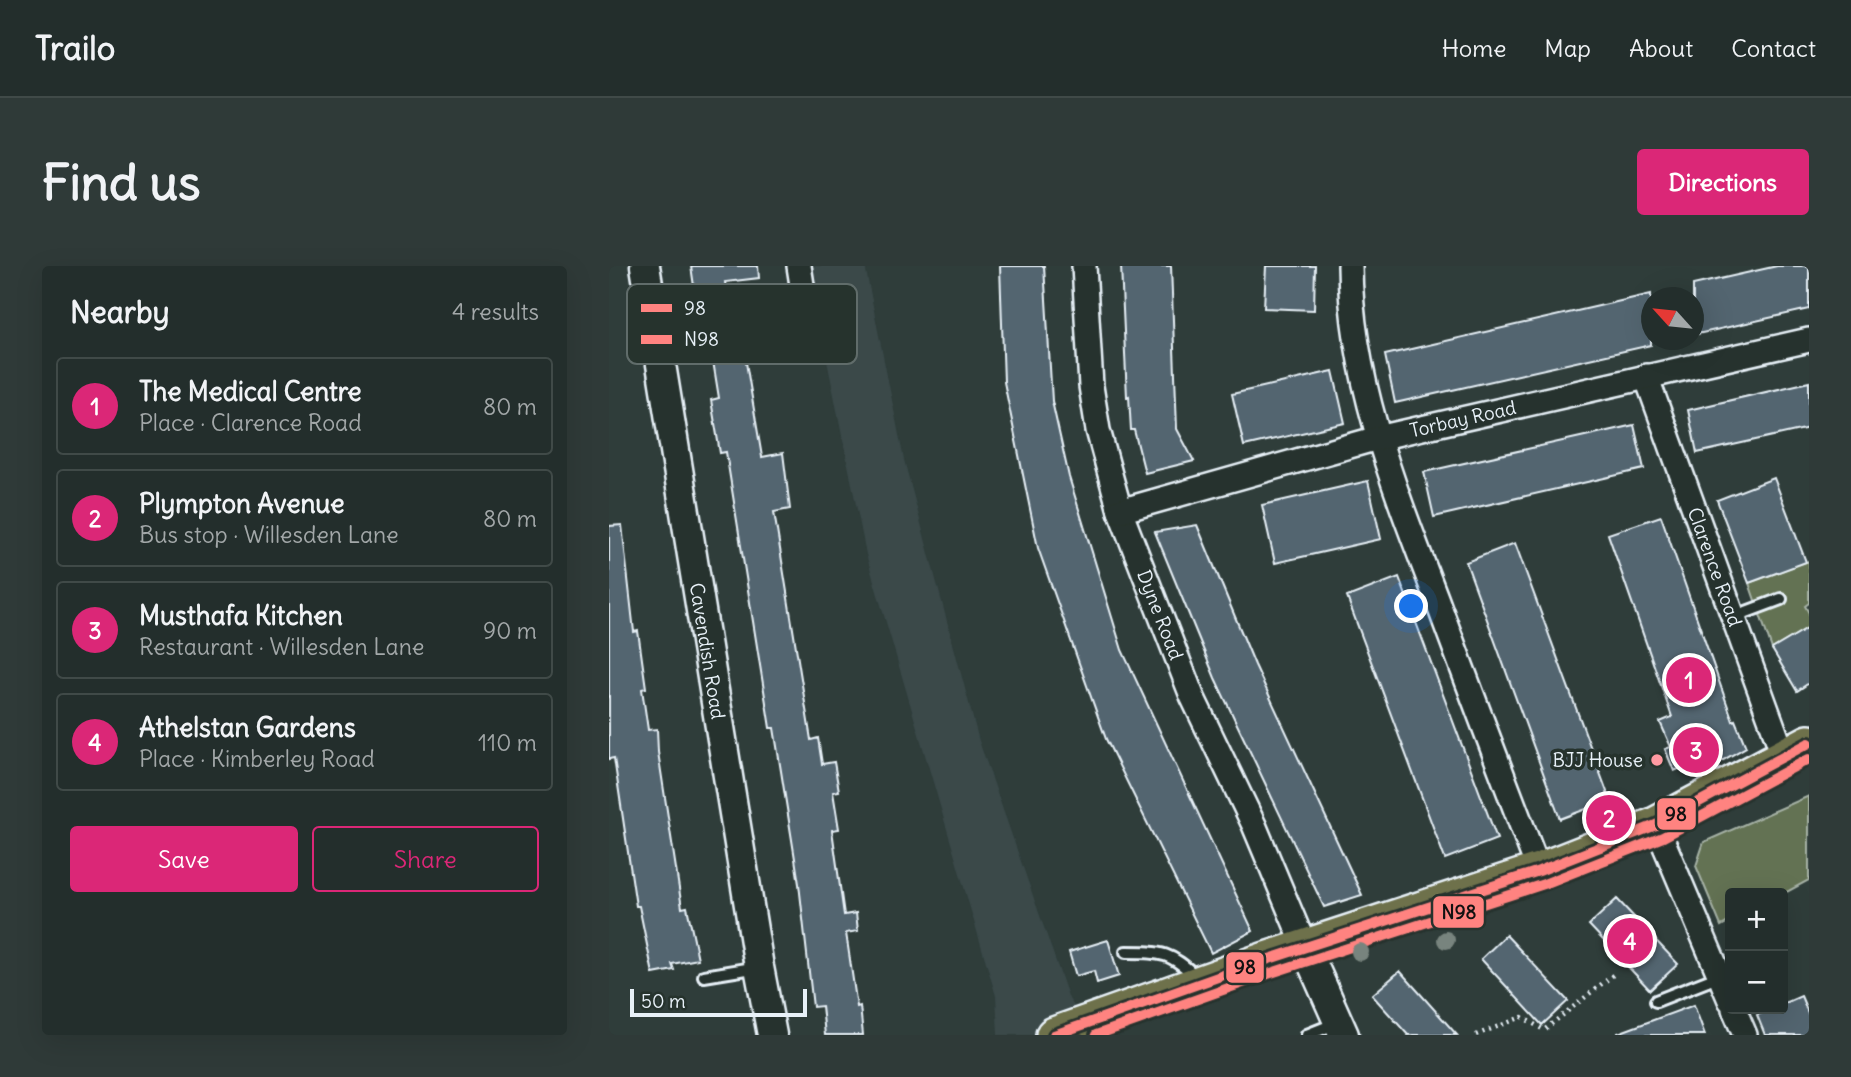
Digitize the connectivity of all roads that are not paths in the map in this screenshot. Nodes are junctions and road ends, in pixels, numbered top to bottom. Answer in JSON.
{"nodes":[{"id":1,"x":645,"y":266,"type":"edge"},
{"id":2,"x":799,"y":266,"type":"edge"},
{"id":3,"x":1084,"y":266,"type":"edge"},
{"id":4,"x":1350,"y":266,"type":"edge"},
{"id":5,"x":648,"y":284,"type":"edge"},
{"id":6,"x":802,"y":284,"type":"edge"},
{"id":7,"x":1809,"y":340,"type":"edge"},
{"id":8,"x":661,"y":364,"type":"edge"},
{"id":9,"x":1646,"y":376,"type":"junction"},
{"id":10,"x":1378,"y":438,"type":"junction"},
{"id":11,"x":1120,"y":511,"type":"junction"},
{"id":12,"x":1781,"y":599,"type":"dead end"},
{"id":13,"x":1733,"y":617,"type":"junction"},
{"id":14,"x":1796,"y":750,"type":"edge"},
{"id":15,"x":1656,"y":825,"type":"junction"},
{"id":16,"x":1539,"y":871,"type":"junction"},
{"id":17,"x":1305,"y":947,"type":"junction"},
{"id":18,"x":1126,"y":952,"type":"dead end"},
{"id":19,"x":759,"y":967,"type":"junction"},
{"id":20,"x":704,"y":976,"type":"dead end"},
{"id":21,"x":1720,"y":976,"type":"junction"},
{"id":22,"x":1203,"y":982,"type":"junction"},
{"id":23,"x":1725,"y":988,"type":"edge"},
{"id":24,"x":1656,"y":1000,"type":"dead end"},
{"id":25,"x":1736,"y":1014,"type":"edge"},
{"id":26,"x":1341,"y":1028,"type":"edge"},
{"id":27,"x":772,"y":1035,"type":"edge"},
{"id":28,"x":1054,"y":1035,"type":"edge"},
{"id":29,"x":1307,"y":1035,"type":"edge"},
{"id":30,"x":1745,"y":1035,"type":"edge"}],
"edges":[{"from":1,"to":5,"type":"street","name":"Cavendish Road"},
{"from":2,"to":6,"type":"street"},
{"from":3,"to":11,"type":"street","name":"Dyne Road"},
{"from":4,"to":10,"type":"street"},
{"from":7,"to":9,"type":"street","name":"Torbay Road"},
{"from":8,"to":19,"type":"street","name":"Cavendish Road"},
{"from":9,"to":10,"type":"street","name":"Torbay Road"},
{"from":9,"to":13,"type":"street","name":"Clarence Road"},
{"from":10,"to":11,"type":"street","name":"Torbay Road"},
{"from":10,"to":16,"type":"street"},
{"from":11,"to":17,"type":"street","name":"Dyne Road"},
{"from":12,"to":13,"type":"lane"},
{"from":13,"to":14,"type":"street","name":"Clarence Road"},
{"from":14,"to":15,"type":"main road"},
{"from":15,"to":16,"type":"main road"},
{"from":15,"to":21,"type":"street"},
{"from":16,"to":17,"type":"main road"},
{"from":17,"to":22,"type":"main road"},
{"from":17,"to":26,"type":"street"},
{"from":18,"to":22,"type":"lane"},
{"from":19,"to":20,"type":"lane"},
{"from":19,"to":27,"type":"street","name":"Cavendish Road"},
{"from":21,"to":23,"type":"street"},
{"from":21,"to":24,"type":"lane"},
{"from":22,"to":28,"type":"main road"},
{"from":25,"to":30,"type":"street"},
{"from":26,"to":29,"type":"lane"}]}
